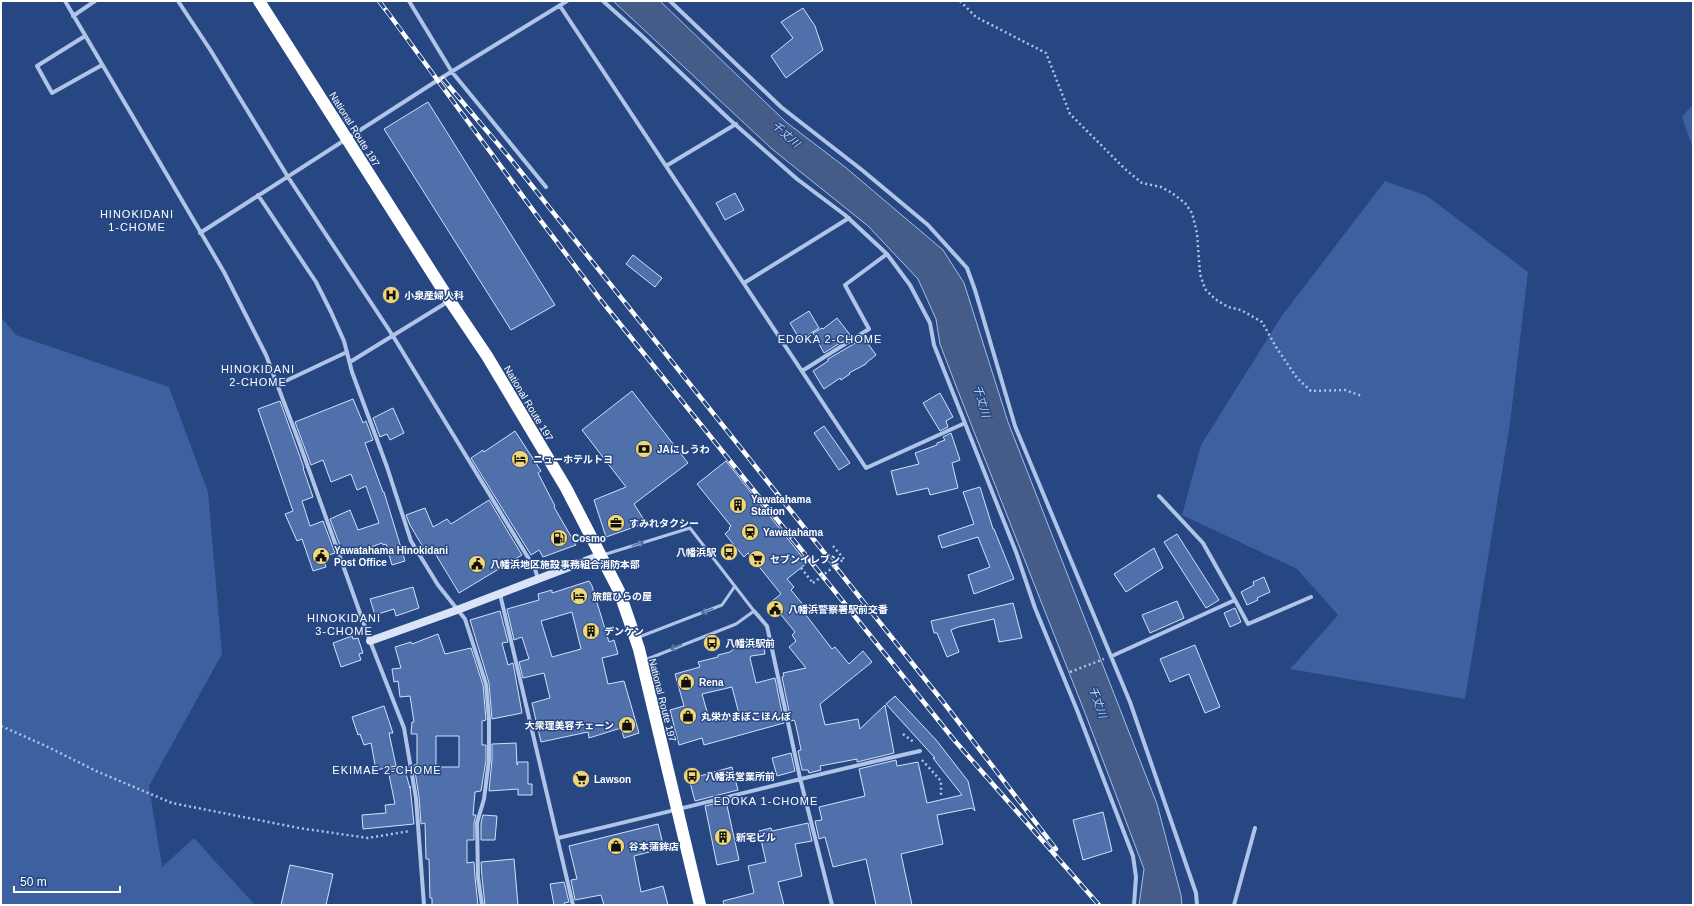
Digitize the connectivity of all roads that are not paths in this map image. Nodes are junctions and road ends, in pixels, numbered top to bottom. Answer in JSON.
{"nodes":[{"id":1,"x":65,"y":1,"type":"edge"},
{"id":2,"x":95,"y":1,"type":"edge"},
{"id":3,"x":178,"y":1,"type":"edge"},
{"id":4,"x":259,"y":1,"type":"edge"},
{"id":5,"x":409,"y":1,"type":"edge"},
{"id":6,"x":567,"y":1,"type":"edge"},
{"id":7,"x":603,"y":1,"type":"edge"},
{"id":8,"x":670,"y":1,"type":"edge"},
{"id":9,"x":560,"y":6,"type":"junction"},
{"id":10,"x":73,"y":16,"type":"junction"},
{"id":11,"x":85,"y":36,"type":"junction"},
{"id":12,"x":102,"y":65,"type":"junction"},
{"id":13,"x":452,"y":72,"type":"junction"},
{"id":14,"x":736,"y":124,"type":"junction"},
{"id":15,"x":347,"y":138,"type":"junction"},
{"id":16,"x":666,"y":166,"type":"junction"},
{"id":17,"x":288,"y":177,"type":"junction"},
{"id":18,"x":546,"y":186,"type":"dead end"},
{"id":19,"x":258,"y":195,"type":"junction"},
{"id":20,"x":849,"y":218,"type":"junction"},
{"id":21,"x":200,"y":233,"type":"junction"},
{"id":22,"x":887,"y":254,"type":"junction"},
{"id":23,"x":744,"y":283,"type":"junction"},
{"id":24,"x":450,"y":301,"type":"junction"},
{"id":25,"x":393,"y":336,"type":"junction"},
{"id":26,"x":347,"y":352,"type":"junction"},
{"id":27,"x":350,"y":362,"type":"junction"},
{"id":28,"x":802,"y":371,"type":"junction"},
{"id":29,"x":277,"y":385,"type":"junction"},
{"id":30,"x":965,"y":423,"type":"junction"},
{"id":31,"x":1159,"y":496,"type":"dead end"},
{"id":32,"x":601,"y":555,"type":"junction"},
{"id":33,"x":538,"y":579,"type":"junction"},
{"id":34,"x":735,"y":586,"type":"junction"},
{"id":35,"x":500,"y":594,"type":"junction"},
{"id":36,"x":1311,"y":597,"type":"dead end"},
{"id":37,"x":1235,"y":600,"type":"junction"},
{"id":38,"x":457,"y":610,"type":"junction"},
{"id":39,"x":754,"y":611,"type":"junction"},
{"id":40,"x":635,"y":639,"type":"junction"},
{"id":41,"x":370,"y":641,"type":"junction"},
{"id":42,"x":1112,"y":656,"type":"junction"},
{"id":43,"x":642,"y":661,"type":"junction"},
{"id":44,"x":920,"y":751,"type":"road end"},
{"id":45,"x":800,"y":778,"type":"junction"},
{"id":46,"x":677,"y":810,"type":"junction"},
{"id":47,"x":1255,"y":828,"type":"dead end"},
{"id":48,"x":558,"y":838,"type":"junction"},
{"id":49,"x":424,"y":905,"type":"edge"},
{"id":50,"x":482,"y":905,"type":"edge"},
{"id":51,"x":573,"y":905,"type":"edge"},
{"id":52,"x":700,"y":905,"type":"edge"},
{"id":53,"x":832,"y":905,"type":"edge"},
{"id":54,"x":1134,"y":905,"type":"edge"},
{"id":55,"x":1197,"y":905,"type":"edge"},
{"id":56,"x":1234,"y":905,"type":"edge"}],
"edges":[{"from":1,"to":10,"type":"street"},
{"from":2,"to":10,"type":"street"},
{"from":3,"to":17,"type":"street"},
{"from":4,"to":15,"type":"highway","name":"National Route 197"},
{"from":5,"to":13,"type":"street"},
{"from":6,"to":9,"type":"street"},
{"from":7,"to":14,"type":"street"},
{"from":8,"to":42,"type":"street"},
{"from":9,"to":13,"type":"street"},
{"from":9,"to":16,"type":"street"},
{"from":10,"to":11,"type":"street"},
{"from":11,"to":12,"type":"street"},
{"from":11,"to":12,"type":"street"},
{"from":12,"to":21,"type":"street"},
{"from":13,"to":15,"type":"street"},
{"from":13,"to":18,"type":"street"},
{"from":14,"to":16,"type":"street"},
{"from":14,"to":20,"type":"street"},
{"from":15,"to":17,"type":"street"},
{"from":15,"to":24,"type":"highway","name":"National Route 197"},
{"from":16,"to":23,"type":"street"},
{"from":17,"to":19,"type":"street"},
{"from":17,"to":25,"type":"street"},
{"from":19,"to":21,"type":"street"},
{"from":19,"to":26,"type":"street"},
{"from":20,"to":22,"type":"street"},
{"from":20,"to":23,"type":"street"},
{"from":21,"to":29,"type":"street"},
{"from":22,"to":28,"type":"street"},
{"from":22,"to":30,"type":"street"},
{"from":23,"to":28,"type":"street"},
{"from":24,"to":25,"type":"street"},
{"from":24,"to":32,"type":"highway","name":"National Route 197"},
{"from":25,"to":27,"type":"street"},
{"from":25,"to":33,"type":"street"},
{"from":26,"to":27,"type":"street"},
{"from":26,"to":29,"type":"street"},
{"from":27,"to":38,"type":"street"},
{"from":28,"to":30,"type":"street"},
{"from":29,"to":41,"type":"street"},
{"from":30,"to":54,"type":"street"},
{"from":31,"to":37,"type":"street"},
{"from":32,"to":33,"type":"street"},
{"from":32,"to":34,"type":"lane","one_way":true},
{"from":32,"to":40,"type":"highway","name":"National Route 197"},
{"from":33,"to":35,"type":"street"},
{"from":34,"to":39,"type":"lane"},
{"from":34,"to":40,"type":"lane","one_way":true},
{"from":35,"to":38,"type":"street"},
{"from":35,"to":48,"type":"street"},
{"from":36,"to":37,"type":"street"},
{"from":37,"to":42,"type":"street"},
{"from":38,"to":41,"type":"street"},
{"from":38,"to":50,"type":"street"},
{"from":39,"to":43,"type":"lane","one_way":true},
{"from":39,"to":45,"type":"street"},
{"from":40,"to":43,"type":"highway","name":"National Route 197"},
{"from":41,"to":49,"type":"street"},
{"from":42,"to":55,"type":"street"},
{"from":43,"to":46,"type":"highway","name":"National Route 197"},
{"from":44,"to":45,"type":"street"},
{"from":45,"to":46,"type":"street"},
{"from":45,"to":53,"type":"street"},
{"from":46,"to":48,"type":"street"},
{"from":46,"to":52,"type":"highway","name":"National Route 197"},
{"from":47,"to":56,"type":"street"},
{"from":48,"to":51,"type":"street"}]}
